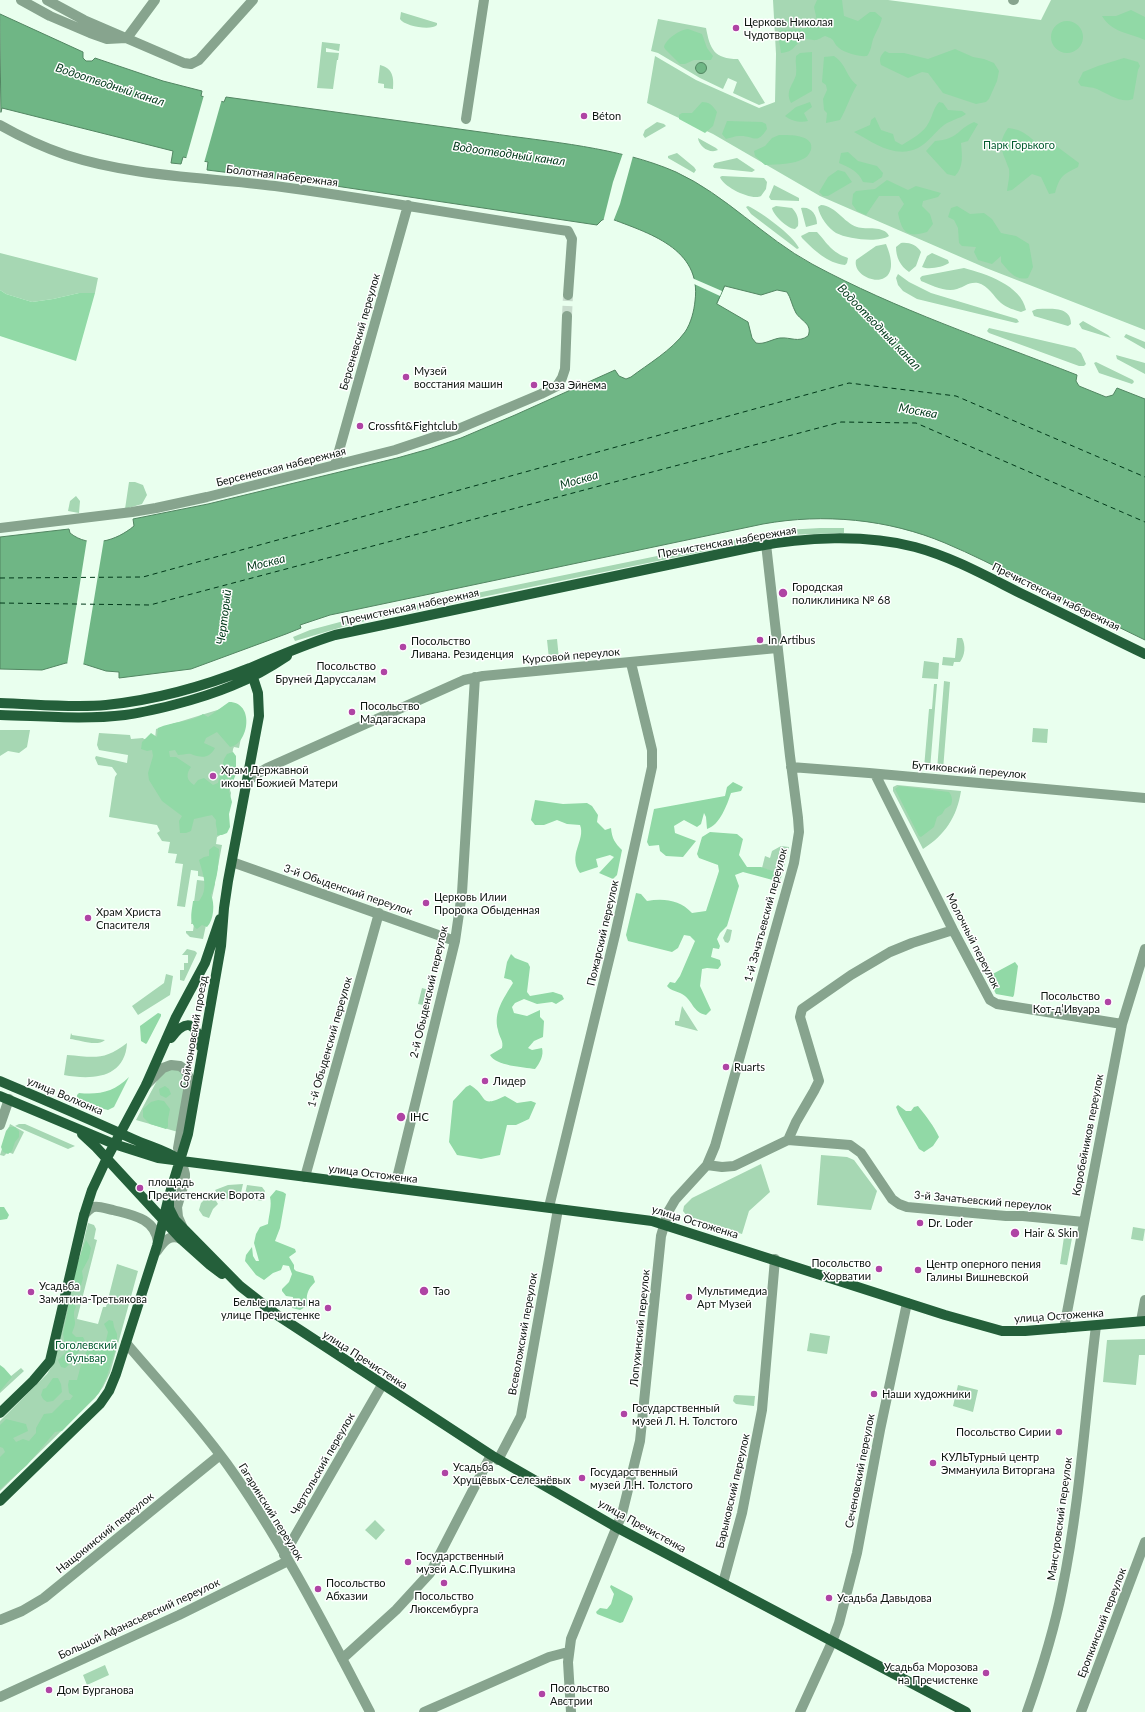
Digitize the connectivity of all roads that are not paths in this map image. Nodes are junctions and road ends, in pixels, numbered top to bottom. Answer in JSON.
{"nodes":[{"id":1,"x":21,"y":0,"type":"edge"},
{"id":2,"x":47,"y":0,"type":"edge"},
{"id":3,"x":155,"y":0,"type":"edge"},
{"id":4,"x":253,"y":0,"type":"edge"},
{"id":5,"x":484,"y":0,"type":"edge"},
{"id":6,"x":127,"y":38,"type":"junction"},
{"id":7,"x":466,"y":119,"type":"dead end"},
{"id":8,"x":0,"y":125,"type":"edge"},
{"id":9,"x":408,"y":205,"type":"junction"},
{"id":10,"x":568,"y":295,"type":"tunnel mouth"},
{"id":11,"x":567,"y":316,"type":"tunnel mouth"},
{"id":12,"x":335,"y":465,"type":"junction"},
{"id":13,"x":0,"y":528,"type":"edge"},
{"id":14,"x":766,"y":544,"type":"junction"},
{"id":15,"x":777,"y":648,"type":"junction"},
{"id":16,"x":1145,"y":654,"type":"edge"},
{"id":17,"x":631,"y":663,"type":"junction"},
{"id":18,"x":252,"y":672,"type":"junction"},
{"id":19,"x":475,"y":677,"type":"junction"},
{"id":20,"x":0,"y":703,"type":"edge"},
{"id":21,"x":0,"y":715,"type":"edge"},
{"id":22,"x":791,"y":767,"type":"junction"},
{"id":23,"x":875,"y":774,"type":"junction"},
{"id":24,"x":247,"y":782,"type":"junction"},
{"id":25,"x":1145,"y":798,"type":"edge"},
{"id":26,"x":232,"y":862,"type":"junction"},
{"id":27,"x":224,"y":908,"type":"junction"},
{"id":28,"x":379,"y":913,"type":"junction"},
{"id":29,"x":953,"y":930,"type":"junction"},
{"id":30,"x":455,"y":941,"type":"junction"},
{"id":31,"x":1145,"y":949,"type":"edge"},
{"id":32,"x":1122,"y":1024,"type":"junction"},
{"id":33,"x":162,"y":1049,"type":"junction"},
{"id":34,"x":202,"y":1053,"type":"junction"},
{"id":35,"x":0,"y":1081,"type":"edge"},
{"id":36,"x":146,"y":1085,"type":"junction"},
{"id":37,"x":4,"y":1098,"type":"edge"},
{"id":38,"x":0,"y":1125,"type":"edge"},
{"id":39,"x":71,"y":1126,"type":"junction"},
{"id":40,"x":120,"y":1133,"type":"junction"},
{"id":41,"x":788,"y":1140,"type":"junction"},
{"id":42,"x":114,"y":1144,"type":"junction"},
{"id":43,"x":107,"y":1158,"type":"junction"},
{"id":44,"x":180,"y":1160,"type":"junction"},
{"id":45,"x":707,"y":1165,"type":"junction"},
{"id":46,"x":305,"y":1177,"type":"junction"},
{"id":47,"x":393,"y":1188,"type":"junction"},
{"id":48,"x":169,"y":1196,"type":"junction"},
{"id":49,"x":554,"y":1208,"type":"junction"},
{"id":50,"x":84,"y":1215,"type":"junction"},
{"id":51,"x":163,"y":1220,"type":"junction"},
{"id":52,"x":1084,"y":1222,"type":"junction"},
{"id":53,"x":664,"y":1224,"type":"junction"},
{"id":54,"x":183,"y":1234,"type":"junction"},
{"id":55,"x":158,"y":1242,"type":"junction"},
{"id":56,"x":154,"y":1256,"type":"junction"},
{"id":57,"x":775,"y":1259,"type":"junction"},
{"id":58,"x":1145,"y":1300,"type":"edge"},
{"id":59,"x":907,"y":1303,"type":"junction"},
{"id":60,"x":1143,"y":1321,"type":"edge"},
{"id":61,"x":1096,"y":1326,"type":"junction"},
{"id":62,"x":1064,"y":1328,"type":"junction"},
{"id":63,"x":126,"y":1343,"type":"junction"},
{"id":64,"x":382,"y":1385,"type":"junction"},
{"id":65,"x":0,"y":1413,"type":"edge"},
{"id":66,"x":220,"y":1455,"type":"junction"},
{"id":67,"x":494,"y":1458,"type":"junction"},
{"id":68,"x":0,"y":1501,"type":"edge"},
{"id":69,"x":616,"y":1527,"type":"junction"},
{"id":70,"x":1145,"y":1542,"type":"edge"},
{"id":71,"x":286,"y":1558,"type":"junction"},
{"id":72,"x":723,"y":1583,"type":"junction"},
{"id":73,"x":0,"y":1620,"type":"edge"},
{"id":74,"x":832,"y":1642,"type":"junction"},
{"id":75,"x":568,"y":1652,"type":"junction"},
{"id":76,"x":342,"y":1659,"type":"junction"},
{"id":77,"x":0,"y":1697,"type":"edge"},
{"id":78,"x":370,"y":1712,"type":"edge"},
{"id":79,"x":424,"y":1712,"type":"edge"},
{"id":80,"x":571,"y":1712,"type":"edge"},
{"id":81,"x":800,"y":1712,"type":"edge"},
{"id":82,"x":966,"y":1712,"type":"edge"},
{"id":83,"x":1027,"y":1712,"type":"edge"},
{"id":84,"x":1081,"y":1712,"type":"edge"}],
"edges":[{"from":1,"to":6,"type":"street"},
{"from":2,"to":6,"type":"street"},
{"from":3,"to":6,"type":"street"},
{"from":4,"to":6,"type":"street"},
{"from":5,"to":7,"type":"street"},
{"from":8,"to":9,"type":"street","name":"Болотная набережная"},
{"from":9,"to":10,"type":"street","name":"Болотная набережная"},
{"from":9,"to":12,"type":"street","name":"Берсеневский переулок"},
{"from":11,"to":12,"type":"street","name":"Берсеневская набережная"},
{"from":12,"to":13,"type":"street","name":"Берсеневская набережная"},
{"from":14,"to":15,"type":"street","name":"1-й Зачатьевский переулок"},
{"from":14,"to":16,"type":"main road","name":"Пречистенская набережная"},
{"from":14,"to":18,"type":"main road","name":"Пречистенская набережная"},
{"from":15,"to":17,"type":"street","name":"Курсовой переулок"},
{"from":15,"to":22,"type":"street","name":"1-й Зачатьевский переулок"},
{"from":17,"to":19,"type":"street","name":"Курсовой переулок"},
{"from":17,"to":49,"type":"street","name":"Пожарский переулок"},
{"from":18,"to":20,"type":"main road","name":"Пречистенская набережная"},
{"from":18,"to":21,"type":"main road","name":"Пречистенская набережная"},
{"from":18,"to":24,"type":"main road","name":"Соймоновский проезд"},
{"from":19,"to":24,"type":"street","name":"Курсовой переулок"},
{"from":19,"to":30,"type":"street","name":"2-й Обыденский переулок"},
{"from":22,"to":23,"type":"street","name":"Бутиковский переулок"},
{"from":22,"to":45,"type":"street","name":"1-й Зачатьевский переулок"},
{"from":23,"to":25,"type":"street","name":"Бутиковский переулок"},
{"from":23,"to":29,"type":"street","name":"Молочный переулок"},
{"from":24,"to":26,"type":"main road","name":"Соймоновский проезд"},
{"from":26,"to":27,"type":"main road","name":"Соймоновский проезд"},
{"from":26,"to":28,"type":"street","name":"3-й Обыденский переулок"},
{"from":27,"to":33,"type":"main road","name":"Соймоновский проезд"},
{"from":27,"to":34,"type":"main road","name":"Соймоновский проезд"},
{"from":28,"to":30,"type":"street","name":"3-й Обыденский переулок"},
{"from":28,"to":46,"type":"street","name":"1-й Обыденский переулок"},
{"from":29,"to":32,"type":"street","name":"Молочный переулок"},
{"from":29,"to":41,"type":"street"},
{"from":30,"to":47,"type":"street","name":"2-й Обыденский переулок"},
{"from":31,"to":32,"type":"street","name":"Коробейников переулок"},
{"from":32,"to":52,"type":"street","name":"Коробейников переулок"},
{"from":33,"to":34,"type":"main road"},
{"from":33,"to":36,"type":"main road","name":"Соймоновский проезд"},
{"from":34,"to":44,"type":"main road","name":"Соймоновский проезд"},
{"from":35,"to":40,"type":"main road","name":"улица Волхонка"},
{"from":36,"to":40,"type":"main road","name":"Соймоновский проезд"},
{"from":36,"to":44,"type":"street"},
{"from":37,"to":38,"type":"street"},
{"from":37,"to":39,"type":"main road"},
{"from":39,"to":42,"type":"main road"},
{"from":39,"to":43,"type":"main road"},
{"from":40,"to":42,"type":"main road"},
{"from":40,"to":44,"type":"main road"},
{"from":41,"to":45,"type":"street"},
{"from":41,"to":52,"type":"street","name":"3-й Зачатьевский переулок"},
{"from":42,"to":43,"type":"main road"},
{"from":42,"to":44,"type":"main road"},
{"from":43,"to":50,"type":"main road"},
{"from":43,"to":51,"type":"main road"},
{"from":44,"to":46,"type":"main road","name":"улица Остоженка"},
{"from":44,"to":48,"type":"main road"},
{"from":44,"to":54,"type":"street"},
{"from":45,"to":53,"type":"street","name":"1-й Зачатьевский переулок"},
{"from":46,"to":47,"type":"main road","name":"улица Остоженка"},
{"from":47,"to":49,"type":"main road","name":"улица Остоженка"},
{"from":48,"to":51,"type":"main road"},
{"from":48,"to":54,"type":"main road","name":"улица Пречистенка"},
{"from":49,"to":53,"type":"main road","name":"улица Остоженка"},
{"from":49,"to":67,"type":"street","name":"Всеволожский переулок"},
{"from":50,"to":55,"type":"street"},
{"from":50,"to":65,"type":"main road"},
{"from":51,"to":54,"type":"main road","name":"улица Пречистенка"},
{"from":51,"to":55,"type":"main road"},
{"from":52,"to":62,"type":"street","name":"Коробейников переулок"},
{"from":53,"to":57,"type":"main road","name":"улица Остоженка"},
{"from":53,"to":69,"type":"street","name":"Лопухинский переулок"},
{"from":54,"to":56,"type":"street"},
{"from":54,"to":64,"type":"main road","name":"улица Пречистенка"},
{"from":55,"to":56,"type":"main road"},
{"from":56,"to":63,"type":"main road"},
{"from":57,"to":59,"type":"main road","name":"улица Остоженка"},
{"from":57,"to":72,"type":"street","name":"Барыковский переулок"},
{"from":58,"to":60,"type":"street"},
{"from":59,"to":62,"type":"main road","name":"улица Остоженка"},
{"from":59,"to":74,"type":"street","name":"Сеченовский переулок"},
{"from":60,"to":61,"type":"main road","name":"улица Остоженка"},
{"from":61,"to":62,"type":"main road","name":"улица Остоженка"},
{"from":61,"to":83,"type":"street","name":"Мансуровский переулок"},
{"from":63,"to":66,"type":"street","name":"Гагаринский переулок"},
{"from":63,"to":68,"type":"main road"},
{"from":64,"to":67,"type":"main road","name":"улица Пречистенка"},
{"from":64,"to":71,"type":"street","name":"Чертольский переулок"},
{"from":66,"to":71,"type":"street","name":"Гагаринский переулок"},
{"from":66,"to":73,"type":"street","name":"Нащокинский переулок"},
{"from":67,"to":69,"type":"main road","name":"улица Пречистенка"},
{"from":67,"to":76,"type":"street","name":"Всеволожский переулок"},
{"from":69,"to":72,"type":"main road","name":"улица Пречистенка"},
{"from":69,"to":75,"type":"street","name":"Лопухинский переулок"},
{"from":70,"to":84,"type":"street","name":"Еропкинский переулок"},
{"from":71,"to":76,"type":"street","name":"Гагаринский переулок"},
{"from":71,"to":77,"type":"street","name":"Большой Афанасьевский переулок"},
{"from":72,"to":74,"type":"main road","name":"улица Пречистенка"},
{"from":74,"to":81,"type":"street","name":"Сеченовский переулок"},
{"from":74,"to":82,"type":"main road","name":"улица Пречистенка"},
{"from":75,"to":79,"type":"street"},
{"from":75,"to":80,"type":"street","name":"Лопухинский переулок"},
{"from":76,"to":78,"type":"street","name":"Гагаринский переулок"}]}
